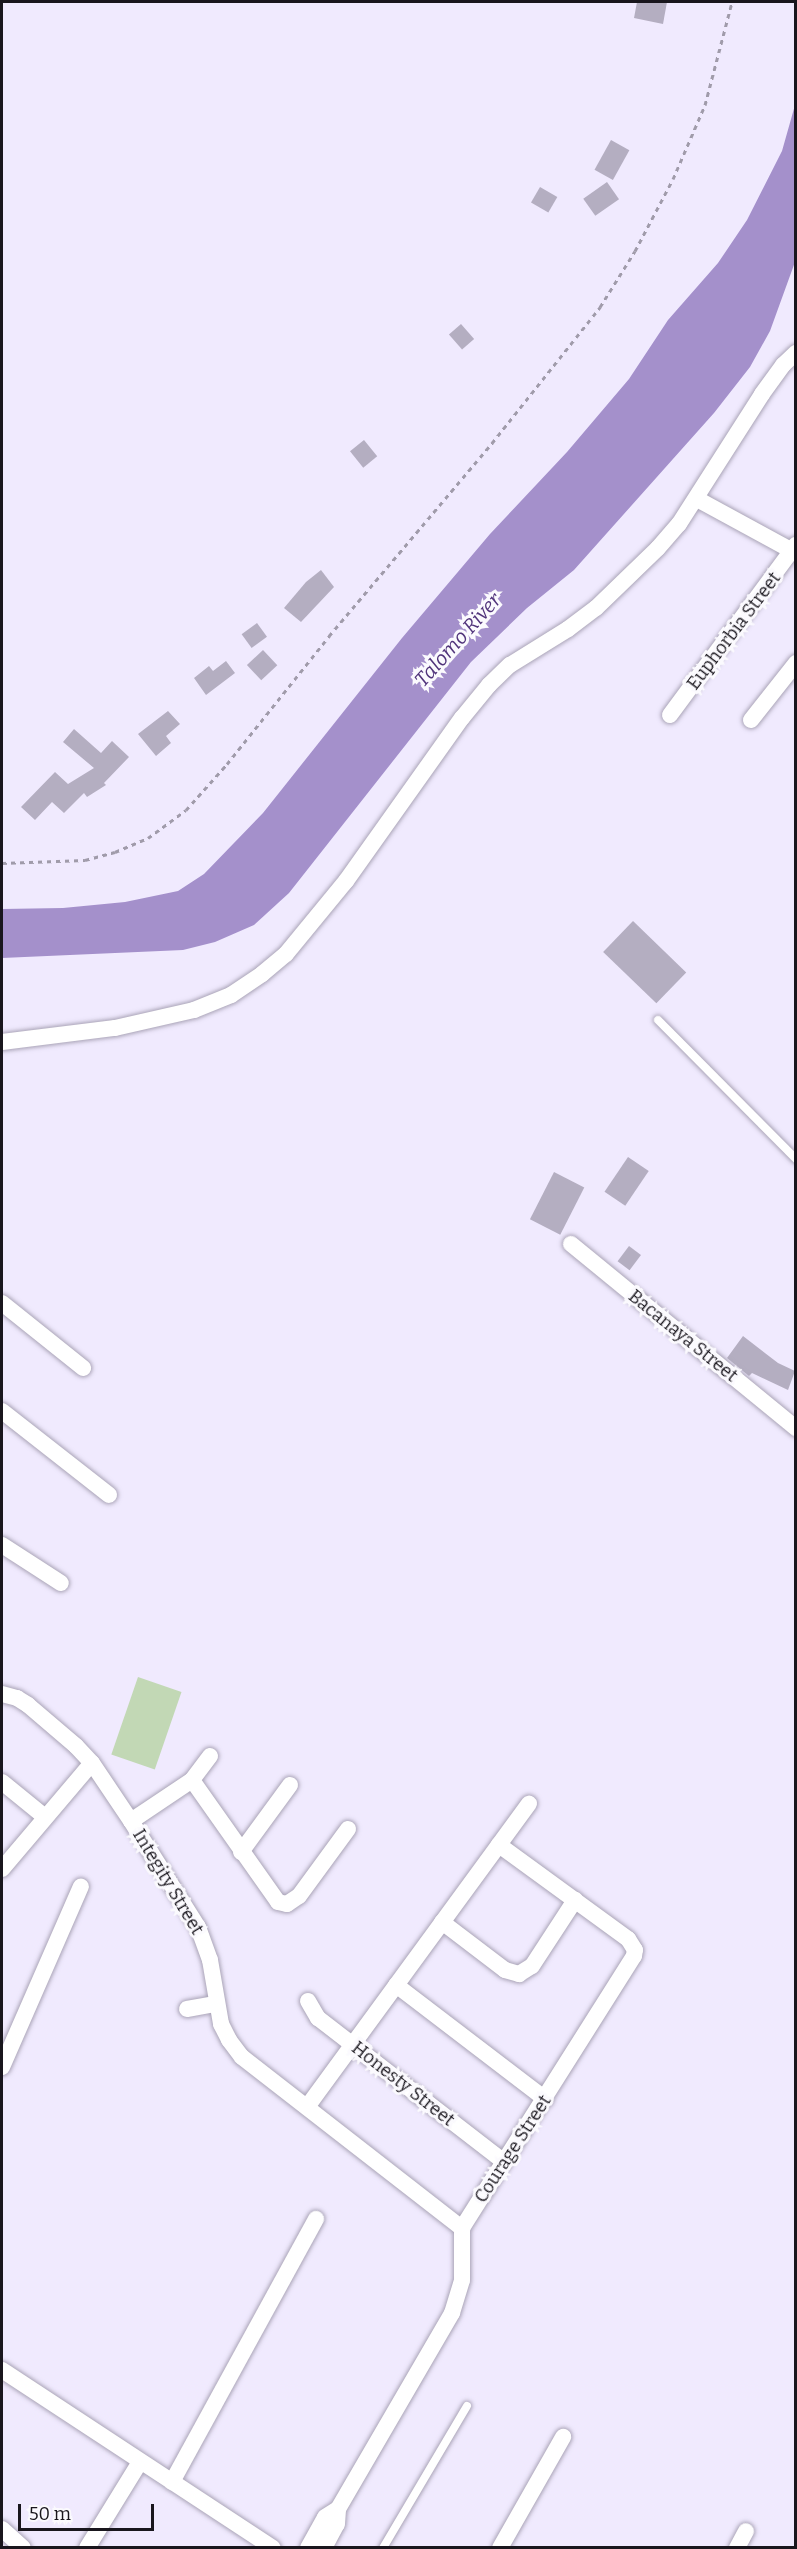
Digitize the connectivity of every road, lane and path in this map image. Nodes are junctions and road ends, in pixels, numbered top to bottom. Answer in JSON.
{"nodes":[{"id":1,"x":732,"y":2,"type":"edge"},
{"id":2,"x":795,"y":353,"type":"edge"},
{"id":3,"x":697,"y":499,"type":"junction"},
{"id":4,"x":795,"y":550,"type":"edge"},
{"id":5,"x":795,"y":663,"type":"edge"},
{"id":6,"x":670,"y":715,"type":"dead end"},
{"id":7,"x":751,"y":720,"type":"dead end"},
{"id":8,"x":2,"y":863,"type":"edge"},
{"id":9,"x":658,"y":1020,"type":"dead end"},
{"id":10,"x":2,"y":1042,"type":"edge"},
{"id":11,"x":795,"y":1159,"type":"edge"},
{"id":12,"x":571,"y":1244,"type":"dead end"},
{"id":13,"x":2,"y":1303,"type":"edge"},
{"id":14,"x":83,"y":1368,"type":"dead end"},
{"id":15,"x":2,"y":1411,"type":"edge"},
{"id":16,"x":795,"y":1428,"type":"edge"},
{"id":17,"x":109,"y":1496,"type":"dead end"},
{"id":18,"x":2,"y":1545,"type":"edge"},
{"id":19,"x":61,"y":1583,"type":"dead end"},
{"id":20,"x":2,"y":1694,"type":"edge"},
{"id":21,"x":210,"y":1756,"type":"dead end"},
{"id":22,"x":92,"y":1763,"type":"junction"},
{"id":23,"x":192,"y":1780,"type":"junction"},
{"id":24,"x":2,"y":1782,"type":"edge"},
{"id":25,"x":290,"y":1785,"type":"dead end"},
{"id":26,"x":529,"y":1804,"type":"dead end"},
{"id":27,"x":45,"y":1817,"type":"junction"},
{"id":28,"x":131,"y":1821,"type":"junction"},
{"id":29,"x":348,"y":1829,"type":"dead end"},
{"id":30,"x":499,"y":1845,"type":"junction"},
{"id":31,"x":241,"y":1852,"type":"junction"},
{"id":32,"x":2,"y":1869,"type":"edge"},
{"id":33,"x":81,"y":1886,"type":"dead end"},
{"id":34,"x":575,"y":1900,"type":"junction"},
{"id":35,"x":442,"y":1922,"type":"junction"},
{"id":36,"x":396,"y":1985,"type":"junction"},
{"id":37,"x":308,"y":2001,"type":"dead end"},
{"id":38,"x":216,"y":2004,"type":"junction"},
{"id":39,"x":187,"y":2009,"type":"dead end"},
{"id":40,"x":353,"y":2045,"type":"junction"},
{"id":41,"x":2,"y":2067,"type":"edge"},
{"id":42,"x":545,"y":2099,"type":"junction"},
{"id":43,"x":307,"y":2107,"type":"junction"},
{"id":44,"x":504,"y":2162,"type":"junction"},
{"id":45,"x":316,"y":2219,"type":"dead end"},
{"id":46,"x":462,"y":2228,"type":"junction"},
{"id":47,"x":2,"y":2370,"type":"edge"},
{"id":48,"x":467,"y":2406,"type":"dead end"},
{"id":49,"x":563,"y":2438,"type":"dead end"},
{"id":50,"x":140,"y":2462,"type":"junction"},
{"id":51,"x":172,"y":2482,"type":"junction"},
{"id":52,"x":338,"y":2509,"type":"junction"},
{"id":53,"x":2,"y":2529,"type":"edge"},
{"id":54,"x":746,"y":2531,"type":"dead end"},
{"id":55,"x":22,"y":2547,"type":"edge"},
{"id":56,"x":87,"y":2547,"type":"edge"},
{"id":57,"x":273,"y":2547,"type":"edge"},
{"id":58,"x":308,"y":2547,"type":"edge"},
{"id":59,"x":324,"y":2547,"type":"edge"},
{"id":60,"x":382,"y":2547,"type":"edge"},
{"id":61,"x":500,"y":2547,"type":"edge"},
{"id":62,"x":737,"y":2547,"type":"edge"}],
"edges":[{"from":1,"to":8,"type":"path"},
{"from":2,"to":3,"type":"street"},
{"from":3,"to":4,"type":"street"},
{"from":3,"to":10,"type":"street"},
{"from":4,"to":6,"type":"street","name":"Euphorbia Street"},
{"from":5,"to":7,"type":"street"},
{"from":9,"to":11,"type":"lane"},
{"from":12,"to":16,"type":"street","name":"Bacanaya Street"},
{"from":13,"to":14,"type":"street"},
{"from":15,"to":17,"type":"street"},
{"from":18,"to":19,"type":"street"},
{"from":20,"to":22,"type":"street","name":"Integity Street"},
{"from":21,"to":23,"type":"street"},
{"from":22,"to":27,"type":"street"},
{"from":22,"to":28,"type":"street","name":"Integity Street"},
{"from":23,"to":28,"type":"street"},
{"from":23,"to":31,"type":"street"},
{"from":24,"to":27,"type":"street"},
{"from":25,"to":31,"type":"street"},
{"from":26,"to":30,"type":"street"},
{"from":27,"to":32,"type":"street"},
{"from":28,"to":38,"type":"street","name":"Integity Street"},
{"from":29,"to":31,"type":"street"},
{"from":30,"to":34,"type":"street","name":"Courage Street"},
{"from":30,"to":35,"type":"street"},
{"from":33,"to":41,"type":"street"},
{"from":34,"to":35,"type":"street"},
{"from":34,"to":42,"type":"street","name":"Courage Street"},
{"from":35,"to":36,"type":"street"},
{"from":36,"to":40,"type":"street"},
{"from":36,"to":42,"type":"street"},
{"from":37,"to":40,"type":"street","name":"Honesty Street"},
{"from":38,"to":39,"type":"street"},
{"from":38,"to":43,"type":"street","name":"Integity Street"},
{"from":40,"to":43,"type":"street"},
{"from":40,"to":44,"type":"street","name":"Honesty Street"},
{"from":42,"to":44,"type":"street","name":"Courage Street"},
{"from":43,"to":46,"type":"street","name":"Integity Street"},
{"from":44,"to":46,"type":"street","name":"Courage Street"},
{"from":45,"to":51,"type":"street"},
{"from":46,"to":52,"type":"street"},
{"from":47,"to":50,"type":"street"},
{"from":48,"to":60,"type":"lane"},
{"from":49,"to":61,"type":"street"},
{"from":50,"to":51,"type":"street"},
{"from":50,"to":56,"type":"street"},
{"from":51,"to":57,"type":"street"},
{"from":52,"to":58,"type":"street"},
{"from":52,"to":59,"type":"street"},
{"from":53,"to":55,"type":"street"},
{"from":54,"to":62,"type":"street"}]}
